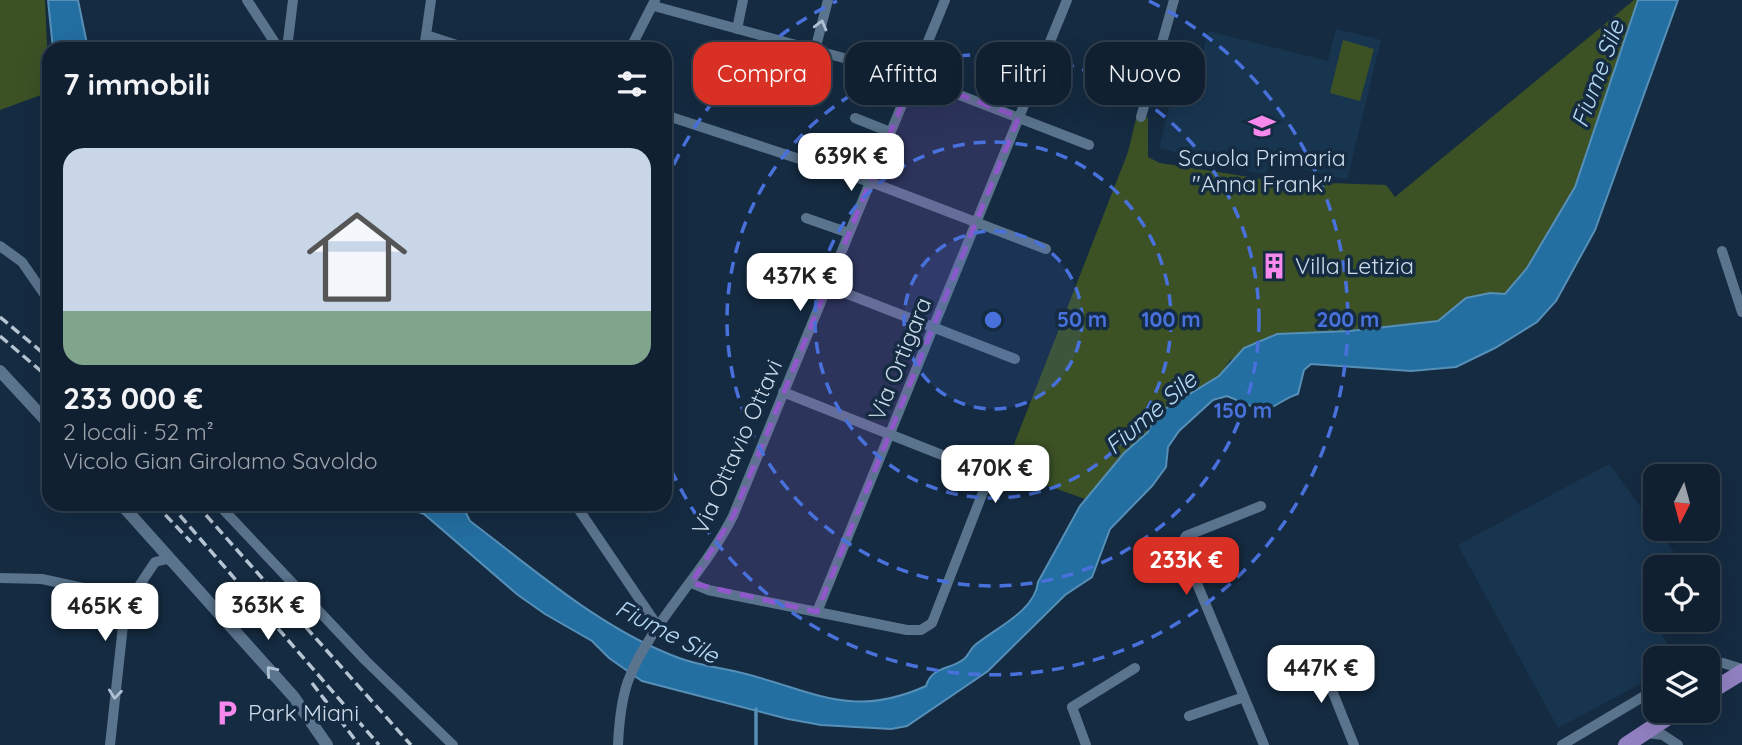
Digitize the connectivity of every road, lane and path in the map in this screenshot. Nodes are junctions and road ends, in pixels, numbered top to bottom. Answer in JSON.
{"nodes":[{"id":1,"x":247,"y":0,"type":"edge"},
{"id":2,"x":293,"y":0,"type":"edge"},
{"id":3,"x":431,"y":0,"type":"edge"},
{"id":4,"x":743,"y":0,"type":"edge"},
{"id":5,"x":828,"y":0,"type":"edge"},
{"id":6,"x":944,"y":0,"type":"edge"},
{"id":7,"x":1067,"y":0,"type":"edge"},
{"id":8,"x":1174,"y":0,"type":"edge"},
{"id":9,"x":654,"y":3,"type":"edge"},
{"id":10,"x":737,"y":29,"type":"junction"},
{"id":11,"x":426,"y":35,"type":"junction"},
{"id":12,"x":274,"y":42,"type":"edge"},
{"id":13,"x":288,"y":42,"type":"edge"},
{"id":14,"x":425,"y":42,"type":"edge"},
{"id":15,"x":448,"y":42,"type":"edge"},
{"id":16,"x":634,"y":42,"type":"edge"},
{"id":17,"x":785,"y":42,"type":"edge"},
{"id":18,"x":817,"y":42,"type":"edge"},
{"id":19,"x":927,"y":42,"type":"edge"},
{"id":20,"x":962,"y":95,"type":"edge"},
{"id":21,"x":901,"y":105,"type":"edge"},
{"id":22,"x":672,"y":117,"type":"edge"},
{"id":23,"x":1020,"y":117,"type":"junction"},
{"id":24,"x":1141,"y":117,"type":"dead end"},
{"id":25,"x":855,"y":118,"type":"dead end"},
{"id":26,"x":890,"y":132,"type":"junction"},
{"id":27,"x":1089,"y":145,"type":"dead end"},
{"id":28,"x":870,"y":182,"type":"junction"},
{"id":29,"x":806,"y":218,"type":"dead end"},
{"id":30,"x":977,"y":221,"type":"junction"},
{"id":31,"x":849,"y":233,"type":"junction"},
{"id":32,"x":0,"y":246,"type":"edge"},
{"id":33,"x":1046,"y":250,"type":"dead end"},
{"id":34,"x":1722,"y":251,"type":"dead end"},
{"id":35,"x":827,"y":286,"type":"junction"},
{"id":36,"x":42,"y":291,"type":"edge"},
{"id":37,"x":1742,"y":312,"type":"edge"},
{"id":38,"x":934,"y":326,"type":"junction"},
{"id":39,"x":1015,"y":359,"type":"dead end"},
{"id":40,"x":0,"y":371,"type":"edge"},
{"id":41,"x":783,"y":392,"type":"junction"},
{"id":42,"x":42,"y":416,"type":"edge"},
{"id":43,"x":890,"y":434,"type":"junction"},
{"id":44,"x":1261,"y":506,"type":"dead end"},
{"id":45,"x":128,"y":511,"type":"edge"},
{"id":46,"x":225,"y":511,"type":"edge"},
{"id":47,"x":580,"y":511,"type":"edge"},
{"id":48,"x":148,"y":533,"type":"junction"},
{"id":49,"x":155,"y":562,"type":"junction"},
{"id":50,"x":178,"y":564,"type":"junction"},
{"id":51,"x":0,"y":579,"type":"edge"},
{"id":52,"x":691,"y":583,"type":"junction"},
{"id":53,"x":129,"y":598,"type":"junction"},
{"id":54,"x":817,"y":612,"type":"junction"},
{"id":55,"x":659,"y":628,"type":"junction"},
{"id":56,"x":1317,"y":653,"type":"dead end"},
{"id":57,"x":1720,"y":663,"type":"edge"},
{"id":58,"x":1135,"y":668,"type":"dead end"},
{"id":59,"x":1742,"y":670,"type":"edge"},
{"id":60,"x":1720,"y":685,"type":"edge"},
{"id":61,"x":1244,"y":697,"type":"junction"},
{"id":62,"x":1643,"y":697,"type":"edge"},
{"id":63,"x":1189,"y":716,"type":"dead end"},
{"id":64,"x":1659,"y":723,"type":"edge"},
{"id":65,"x":1643,"y":733,"type":"junction"},
{"id":66,"x":110,"y":745,"type":"edge"},
{"id":67,"x":327,"y":745,"type":"edge"},
{"id":68,"x":453,"y":745,"type":"edge"},
{"id":69,"x":618,"y":745,"type":"edge"},
{"id":70,"x":1086,"y":745,"type":"edge"},
{"id":71,"x":1264,"y":745,"type":"edge"},
{"id":72,"x":1354,"y":745,"type":"edge"},
{"id":73,"x":1562,"y":745,"type":"edge"},
{"id":74,"x":1626,"y":745,"type":"edge"},
{"id":75,"x":1678,"y":745,"type":"edge"}],
"edges":[{"from":1,"to":12,"type":"street"},
{"from":2,"to":13,"type":"street"},
{"from":3,"to":11,"type":"street"},
{"from":4,"to":10,"type":"street"},
{"from":18,"to":5,"type":"street","one_way":true},
{"from":6,"to":19,"type":"street","name":"Via Ottavio Ottavi"},
{"from":7,"to":23,"type":"street","name":"Via Ortigara"},
{"from":8,"to":24,"type":"street"},
{"from":9,"to":10,"type":"street"},
{"from":9,"to":16,"type":"street"},
{"from":10,"to":17,"type":"street"},
{"from":11,"to":14,"type":"street"},
{"from":11,"to":15,"type":"street"},
{"from":20,"to":23,"type":"street"},
{"from":21,"to":26,"type":"street","name":"Via Ottavio Ottavi"},
{"from":22,"to":28,"type":"street"},
{"from":23,"to":27,"type":"street"},
{"from":23,"to":30,"type":"street","name":"Via Ortigara"},
{"from":25,"to":26,"type":"street"},
{"from":26,"to":28,"type":"street","name":"Via Ottavio Ottavi"},
{"from":28,"to":30,"type":"street"},
{"from":28,"to":31,"type":"street","name":"Via Ottavio Ottavi"},
{"from":29,"to":31,"type":"street"},
{"from":30,"to":33,"type":"street"},
{"from":30,"to":38,"type":"street","name":"Via Ortigara"},
{"from":31,"to":35,"type":"street","name":"Via Ottavio Ottavi"},
{"from":32,"to":36,"type":"street"},
{"from":34,"to":37,"type":"street"},
{"from":35,"to":38,"type":"street"},
{"from":35,"to":41,"type":"street","name":"Via Ottavio Ottavi"},
{"from":38,"to":39,"type":"street"},
{"from":38,"to":43,"type":"street","name":"Via Ortigara"},
{"from":40,"to":42,"type":"street"},
{"from":41,"to":43,"type":"street"},
{"from":41,"to":52,"type":"street","name":"Via Ottavio Ottavi"},
{"from":43,"to":54,"type":"street","name":"Via Ortigara"},
{"from":43,"to":54,"type":"street"},
{"from":44,"to":61,"type":"street"},
{"from":45,"to":48,"type":"street"},
{"from":46,"to":68,"type":"street"},
{"from":47,"to":55,"type":"street"},
{"from":48,"to":49,"type":"street"},
{"from":48,"to":50,"type":"street"},
{"from":49,"to":50,"type":"street"},
{"from":49,"to":53,"type":"street"},
{"from":67,"to":50,"type":"street","one_way":true},
{"from":51,"to":53,"type":"street"},
{"from":52,"to":54,"type":"street"},
{"from":52,"to":55,"type":"street","name":"Via Ottavio Ottavi"},
{"from":53,"to":66,"type":"street","one_way":true},
{"from":55,"to":69,"type":"street","name":"Via Ottavio Ottavi"},
{"from":56,"to":72,"type":"street"},
{"from":57,"to":59,"type":"street"},
{"from":58,"to":70,"type":"street"},
{"from":59,"to":60,"type":"main road"},
{"from":61,"to":63,"type":"street"},
{"from":61,"to":71,"type":"street"},
{"from":62,"to":73,"type":"street"},
{"from":64,"to":65,"type":"main road"},
{"from":65,"to":74,"type":"main road"},
{"from":65,"to":75,"type":"street"}]}
